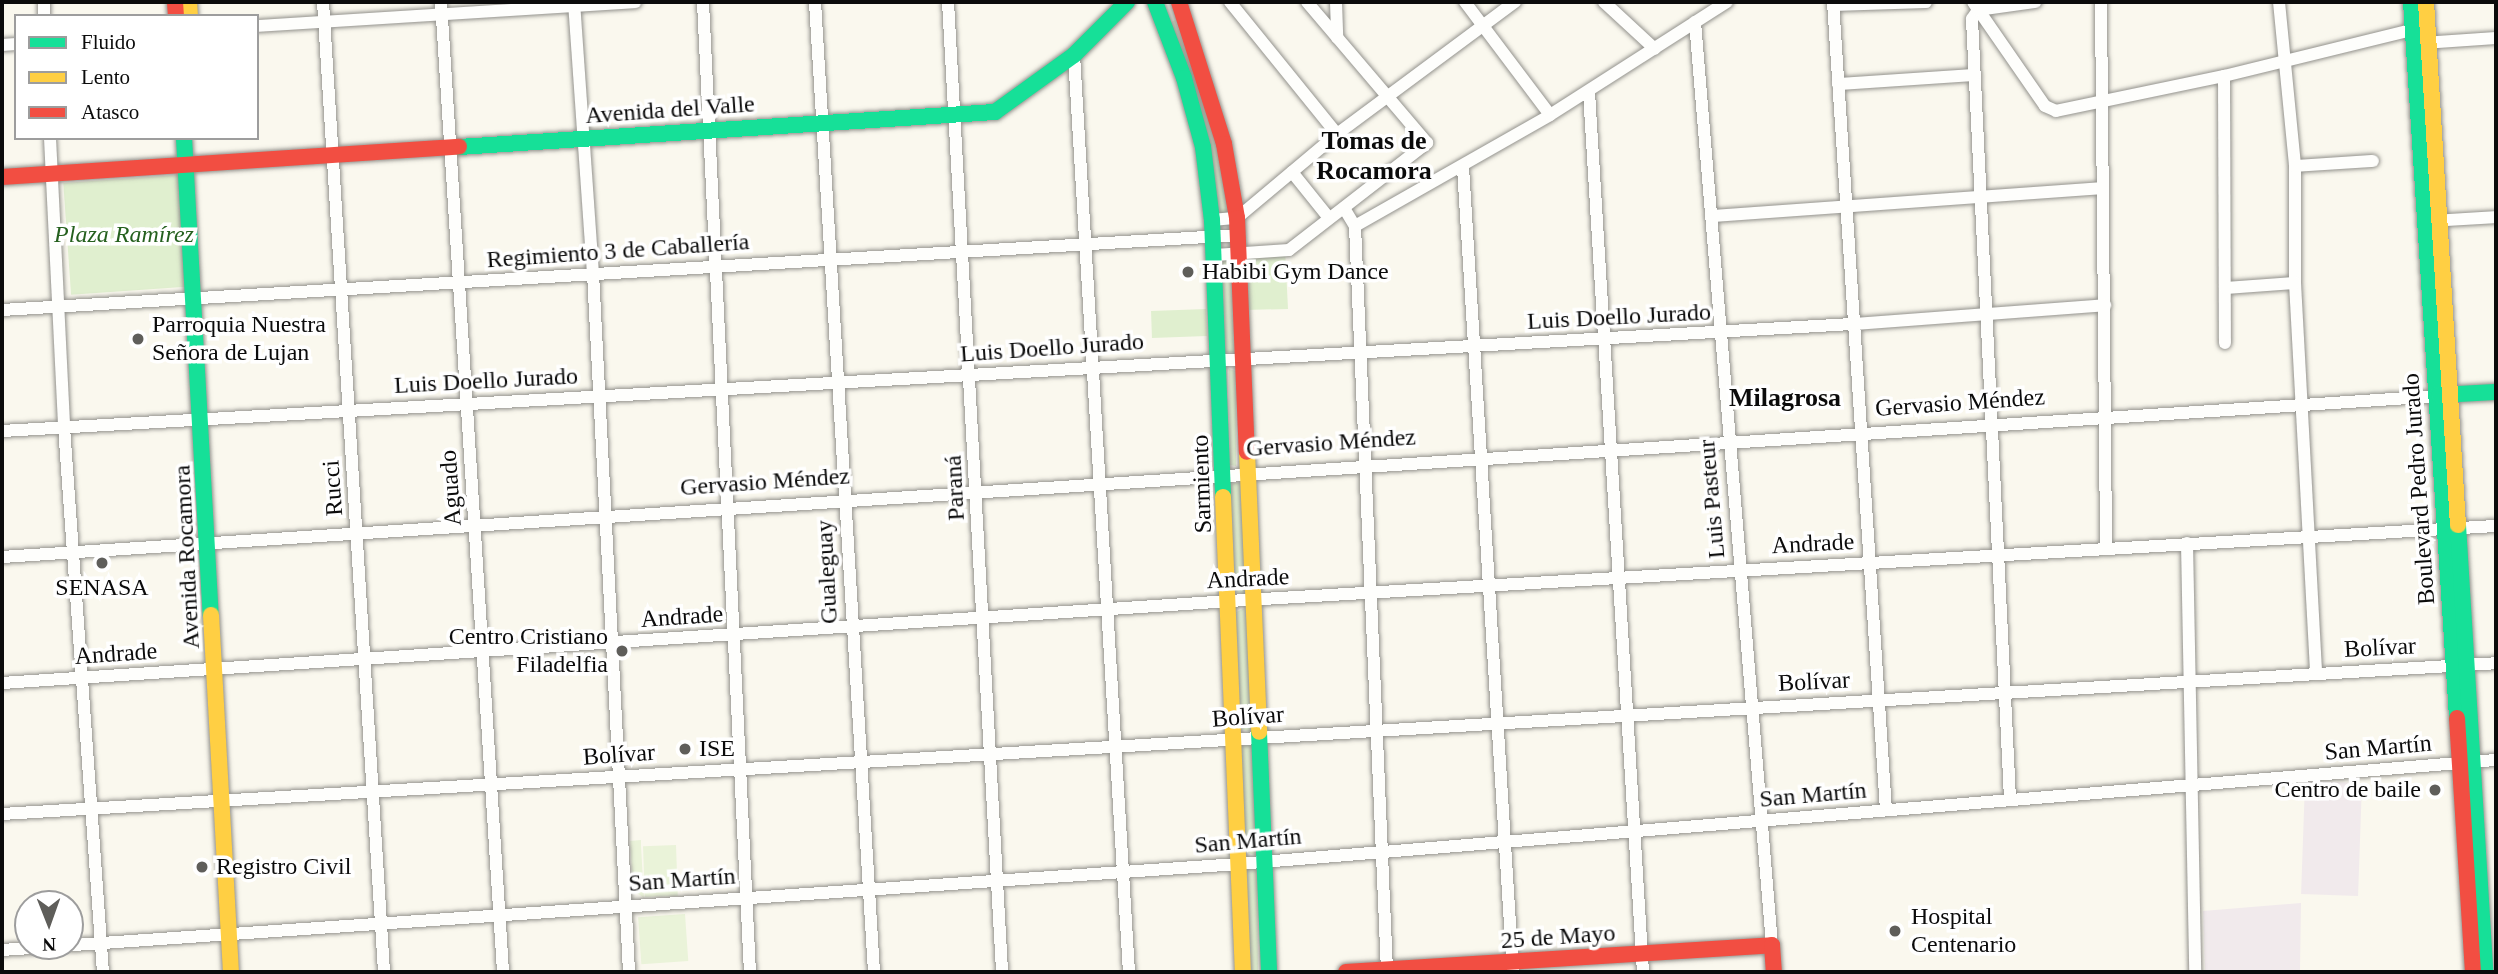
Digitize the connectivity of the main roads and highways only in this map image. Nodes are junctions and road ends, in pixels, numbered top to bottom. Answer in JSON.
{"nodes":[{"id":1,"x":1139,"y":2,"type":"edge"},
{"id":2,"x":1155,"y":2,"type":"edge"},
{"id":3,"x":1179,"y":2,"type":"edge"},
{"id":4,"x":2411,"y":2,"type":"edge"},
{"id":5,"x":2426,"y":2,"type":"edge"},
{"id":6,"x":1119,"y":5,"type":"edge"},
{"id":7,"x":2420,"y":35,"type":"junction"},
{"id":8,"x":185,"y":140,"type":"edge"},
{"id":9,"x":197,"y":140,"type":"edge"},
{"id":10,"x":192,"y":164,"type":"junction"},
{"id":11,"x":2,"y":177,"type":"edge"},
{"id":12,"x":2496,"y":392,"type":"edge"},
{"id":13,"x":2443,"y":395,"type":"junction"},
{"id":14,"x":2466,"y":762,"type":"junction"},
{"id":15,"x":235,"y":935,"type":"junction"},
{"id":16,"x":1772,"y":945,"type":"joint"},
{"id":17,"x":1513,"y":968,"type":"edge"},
{"id":18,"x":1387,"y":971,"type":"edge"},
{"id":19,"x":231,"y":972,"type":"edge"},
{"id":20,"x":243,"y":972,"type":"edge"},
{"id":21,"x":1243,"y":972,"type":"edge"},
{"id":22,"x":1269,"y":972,"type":"edge"},
{"id":23,"x":1346,"y":972,"type":"edge"},
{"id":24,"x":1774,"y":972,"type":"edge"},
{"id":25,"x":2473,"y":972,"type":"edge"},
{"id":26,"x":2485,"y":972,"type":"edge"}],
"edges":[{"from":1,"to":6,"type":"main road","name":"Avenida del Valle"},
{"from":2,"to":21,"type":"main road","name":"Sarmiento"},
{"from":3,"to":22,"type":"main road","name":"Sarmiento"},
{"from":4,"to":7,"type":"main road","name":"Boulevard Pedro Jurado"},
{"from":5,"to":7,"type":"main road","name":"Boulevard Pedro Jurado"},
{"from":6,"to":10,"type":"main road","name":"Avenida del Valle"},
{"from":7,"to":13,"type":"main road","name":"Boulevard Pedro Jurado"},
{"from":8,"to":10,"type":"main road","name":"Avenida Rocamora"},
{"from":9,"to":10,"type":"main road","name":"Avenida Rocamora"},
{"from":10,"to":11,"type":"main road","name":"Avenida del Valle"},
{"from":10,"to":15,"type":"main road","name":"Avenida Rocamora"},
{"from":12,"to":13,"type":"main road","name":"Gervasio Méndez"},
{"from":13,"to":14,"type":"main road","name":"Boulevard Pedro Jurado"},
{"from":14,"to":25,"type":"main road","name":"Boulevard Pedro Jurado"},
{"from":14,"to":26,"type":"main road","name":"Boulevard Pedro Jurado"},
{"from":15,"to":19,"type":"main road","name":"Avenida Rocamora"},
{"from":15,"to":20,"type":"main road","name":"Avenida Rocamora"},
{"from":16,"to":17,"type":"main road","name":"25 de Mayo"},
{"from":16,"to":24,"type":"main road","name":"Luis Pasteur"},
{"from":17,"to":18,"type":"main road","name":"25 de Mayo"},
{"from":18,"to":23,"type":"main road","name":"25 de Mayo"}]}
